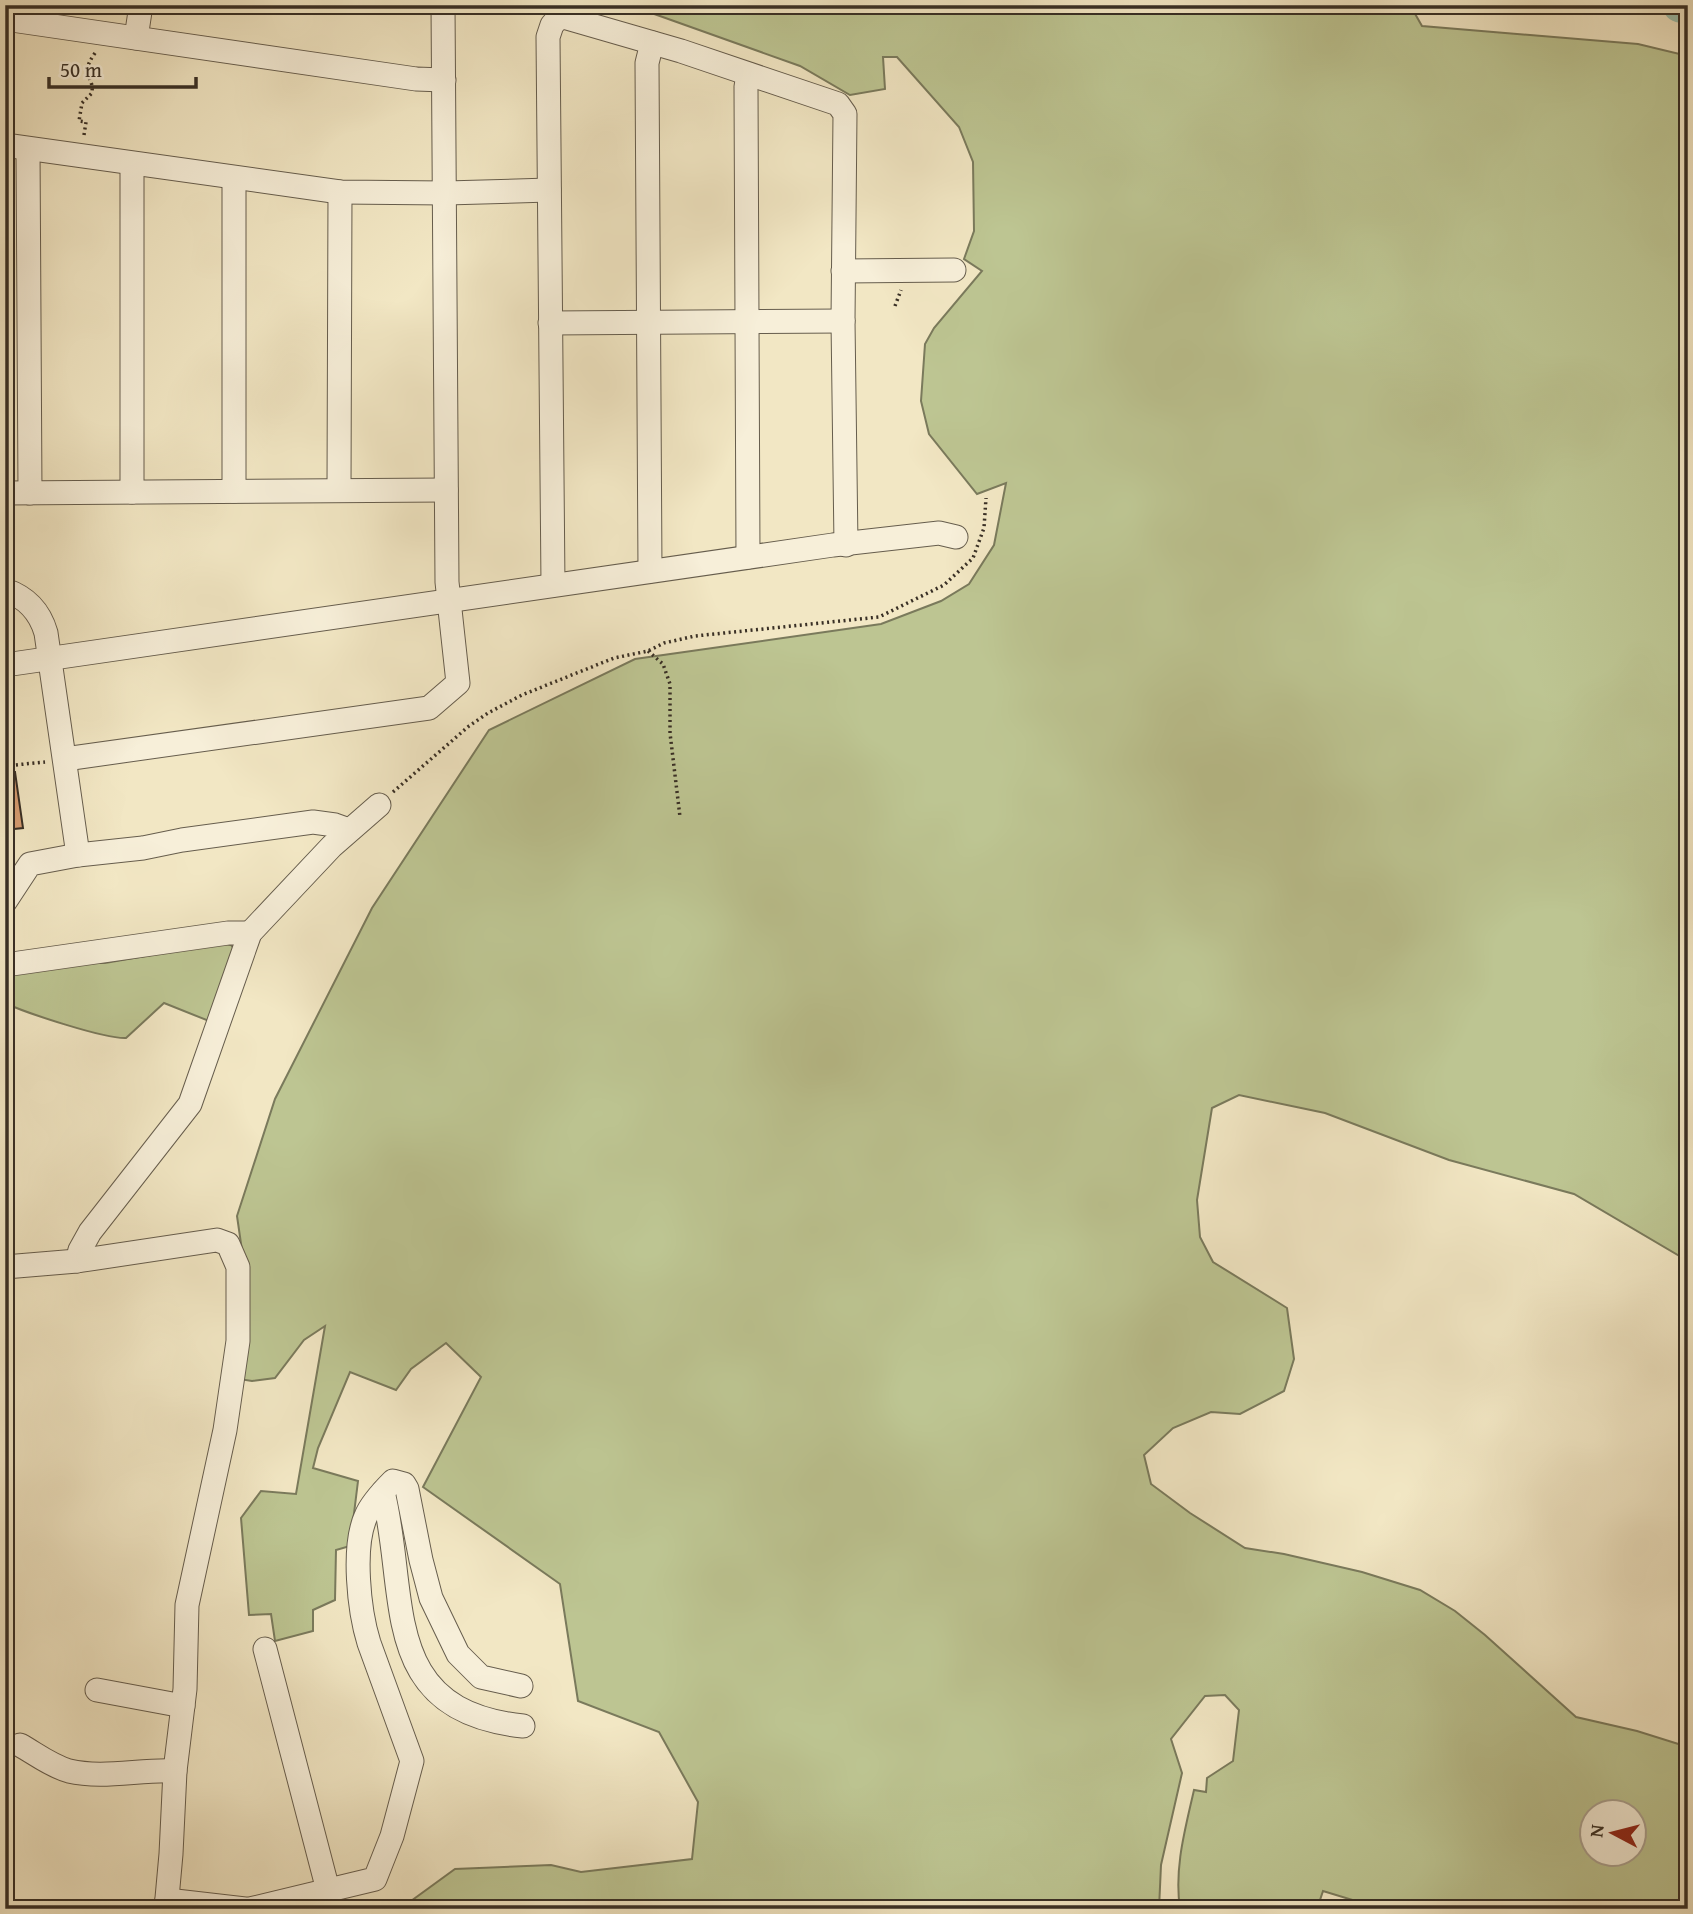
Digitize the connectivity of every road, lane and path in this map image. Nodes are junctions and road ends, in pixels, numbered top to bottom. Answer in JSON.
{"nodes":[{"id":1,"x":141,"y":5,"type":"edge"},
{"id":2,"x":443,"y":5,"type":"edge"},
{"id":3,"x":5,"y":19,"type":"edge"},
{"id":4,"x":136,"y":38,"type":"junction"},
{"id":5,"x":652,"y":43,"type":"junction"},
{"id":6,"x":97,"y":45,"type":"dead end"},
{"id":7,"x":748,"y":75,"type":"junction"},
{"id":8,"x":444,"y":80,"type":"junction"},
{"id":9,"x":86,"y":122,"type":"dead end"},
{"id":10,"x":5,"y":145,"type":"edge"},
{"id":11,"x":28,"y":149,"type":"junction"},
{"id":12,"x":132,"y":164,"type":"junction"},
{"id":13,"x":234,"y":178,"type":"junction"},
{"id":14,"x":549,"y":190,"type":"junction"},
{"id":15,"x":340,"y":192,"type":"junction"},
{"id":16,"x":446,"y":193,"type":"junction"},
{"id":17,"x":954,"y":270,"type":"dead end"},
{"id":18,"x":844,"y":271,"type":"junction"},
{"id":19,"x":650,"y":321,"type":"junction"},
{"id":20,"x":748,"y":321,"type":"junction"},
{"id":21,"x":843,"y":321,"type":"junction"},
{"id":22,"x":550,"y":323,"type":"junction"},
{"id":23,"x":339,"y":489,"type":"junction"},
{"id":24,"x":446,"y":490,"type":"junction"},
{"id":25,"x":234,"y":491,"type":"junction"},
{"id":26,"x":132,"y":492,"type":"junction"},
{"id":27,"x":5,"y":493,"type":"edge"},
{"id":28,"x":30,"y":493,"type":"junction"},
{"id":29,"x":986,"y":498,"type":"dead end"},
{"id":30,"x":956,"y":537,"type":"dead end"},
{"id":31,"x":846,"y":545,"type":"junction"},
{"id":32,"x":748,"y":557,"type":"junction"},
{"id":33,"x":650,"y":571,"type":"junction"},
{"id":34,"x":553,"y":585,"type":"junction"},
{"id":35,"x":5,"y":590,"type":"edge"},
{"id":36,"x":448,"y":601,"type":"junction"},
{"id":37,"x":648,"y":652,"type":"junction"},
{"id":38,"x":51,"y":658,"type":"junction"},
{"id":39,"x":5,"y":665,"type":"edge"},
{"id":40,"x":58,"y":760,"type":"junction"},
{"id":41,"x":5,"y":766,"type":"edge"},
{"id":42,"x":379,"y":805,"type":"joint"},
{"id":43,"x":680,"y":817,"type":"dead end"},
{"id":44,"x":349,"y":830,"type":"junction"},
{"id":45,"x":78,"y":855,"type":"junction"},
{"id":46,"x":5,"y":902,"type":"edge"},
{"id":47,"x":250,"y":933,"type":"junction"},
{"id":48,"x":5,"y":965,"type":"edge"},
{"id":49,"x":77,"y":1261,"type":"junction"},
{"id":50,"x":5,"y":1267,"type":"edge"},
{"id":51,"x":383,"y":1492,"type":"junction"},
{"id":52,"x":265,"y":1648,"type":"dead end"},
{"id":53,"x":521,"y":1686,"type":"dead end"},
{"id":54,"x":97,"y":1690,"type":"dead end"},
{"id":55,"x":183,"y":1706,"type":"junction"},
{"id":56,"x":523,"y":1726,"type":"dead end"},
{"id":57,"x":20,"y":1745,"type":"dead end"},
{"id":58,"x":175,"y":1770,"type":"junction"},
{"id":59,"x":330,"y":1900,"type":"edge"},
{"id":60,"x":167,"y":1904,"type":"edge"},
{"id":61,"x":247,"y":1909,"type":"edge"}],
"edges":[{"from":1,"to":4,"type":"street"},
{"from":2,"to":8,"type":"street"},
{"from":3,"to":4,"type":"street"},
{"from":4,"to":8,"type":"street"},
{"from":5,"to":7,"type":"street"},
{"from":5,"to":14,"type":"street"},
{"from":5,"to":19,"type":"street"},
{"from":6,"to":9,"type":"path"},
{"from":7,"to":18,"type":"street"},
{"from":7,"to":20,"type":"street"},
{"from":8,"to":16,"type":"street"},
{"from":10,"to":11,"type":"street"},
{"from":11,"to":12,"type":"street"},
{"from":11,"to":28,"type":"street"},
{"from":12,"to":13,"type":"street"},
{"from":12,"to":26,"type":"street"},
{"from":13,"to":15,"type":"street"},
{"from":13,"to":25,"type":"street"},
{"from":14,"to":16,"type":"street"},
{"from":14,"to":22,"type":"street"},
{"from":15,"to":16,"type":"street"},
{"from":15,"to":23,"type":"street"},
{"from":16,"to":24,"type":"street"},
{"from":17,"to":18,"type":"street"},
{"from":18,"to":21,"type":"street"},
{"from":19,"to":20,"type":"street"},
{"from":19,"to":22,"type":"street"},
{"from":19,"to":33,"type":"street"},
{"from":20,"to":21,"type":"street"},
{"from":20,"to":32,"type":"street"},
{"from":21,"to":31,"type":"street"},
{"from":22,"to":34,"type":"street"},
{"from":23,"to":24,"type":"street"},
{"from":23,"to":25,"type":"street"},
{"from":24,"to":36,"type":"street"},
{"from":25,"to":26,"type":"street"},
{"from":26,"to":28,"type":"street"},
{"from":27,"to":28,"type":"street"},
{"from":29,"to":37,"type":"path"},
{"from":30,"to":31,"type":"street"},
{"from":31,"to":32,"type":"street"},
{"from":32,"to":33,"type":"street"},
{"from":33,"to":34,"type":"street"},
{"from":34,"to":36,"type":"street"},
{"from":35,"to":38,"type":"street"},
{"from":36,"to":38,"type":"street"},
{"from":36,"to":40,"type":"street"},
{"from":37,"to":42,"type":"path"},
{"from":37,"to":43,"type":"path"},
{"from":38,"to":39,"type":"street"},
{"from":38,"to":40,"type":"street"},
{"from":40,"to":41,"type":"path"},
{"from":40,"to":45,"type":"street"},
{"from":42,"to":44,"type":"street"},
{"from":44,"to":45,"type":"street"},
{"from":44,"to":47,"type":"street"},
{"from":45,"to":46,"type":"street"},
{"from":47,"to":48,"type":"street"},
{"from":47,"to":49,"type":"street"},
{"from":49,"to":50,"type":"street"},
{"from":49,"to":55,"type":"street"},
{"from":51,"to":53,"type":"street"},
{"from":51,"to":56,"type":"street"},
{"from":51,"to":59,"type":"street"},
{"from":52,"to":59,"type":"street"},
{"from":54,"to":55,"type":"street"},
{"from":55,"to":58,"type":"street"},
{"from":57,"to":58,"type":"street"},
{"from":58,"to":60,"type":"street"},
{"from":59,"to":61,"type":"street"},
{"from":60,"to":61,"type":"street"}]}
